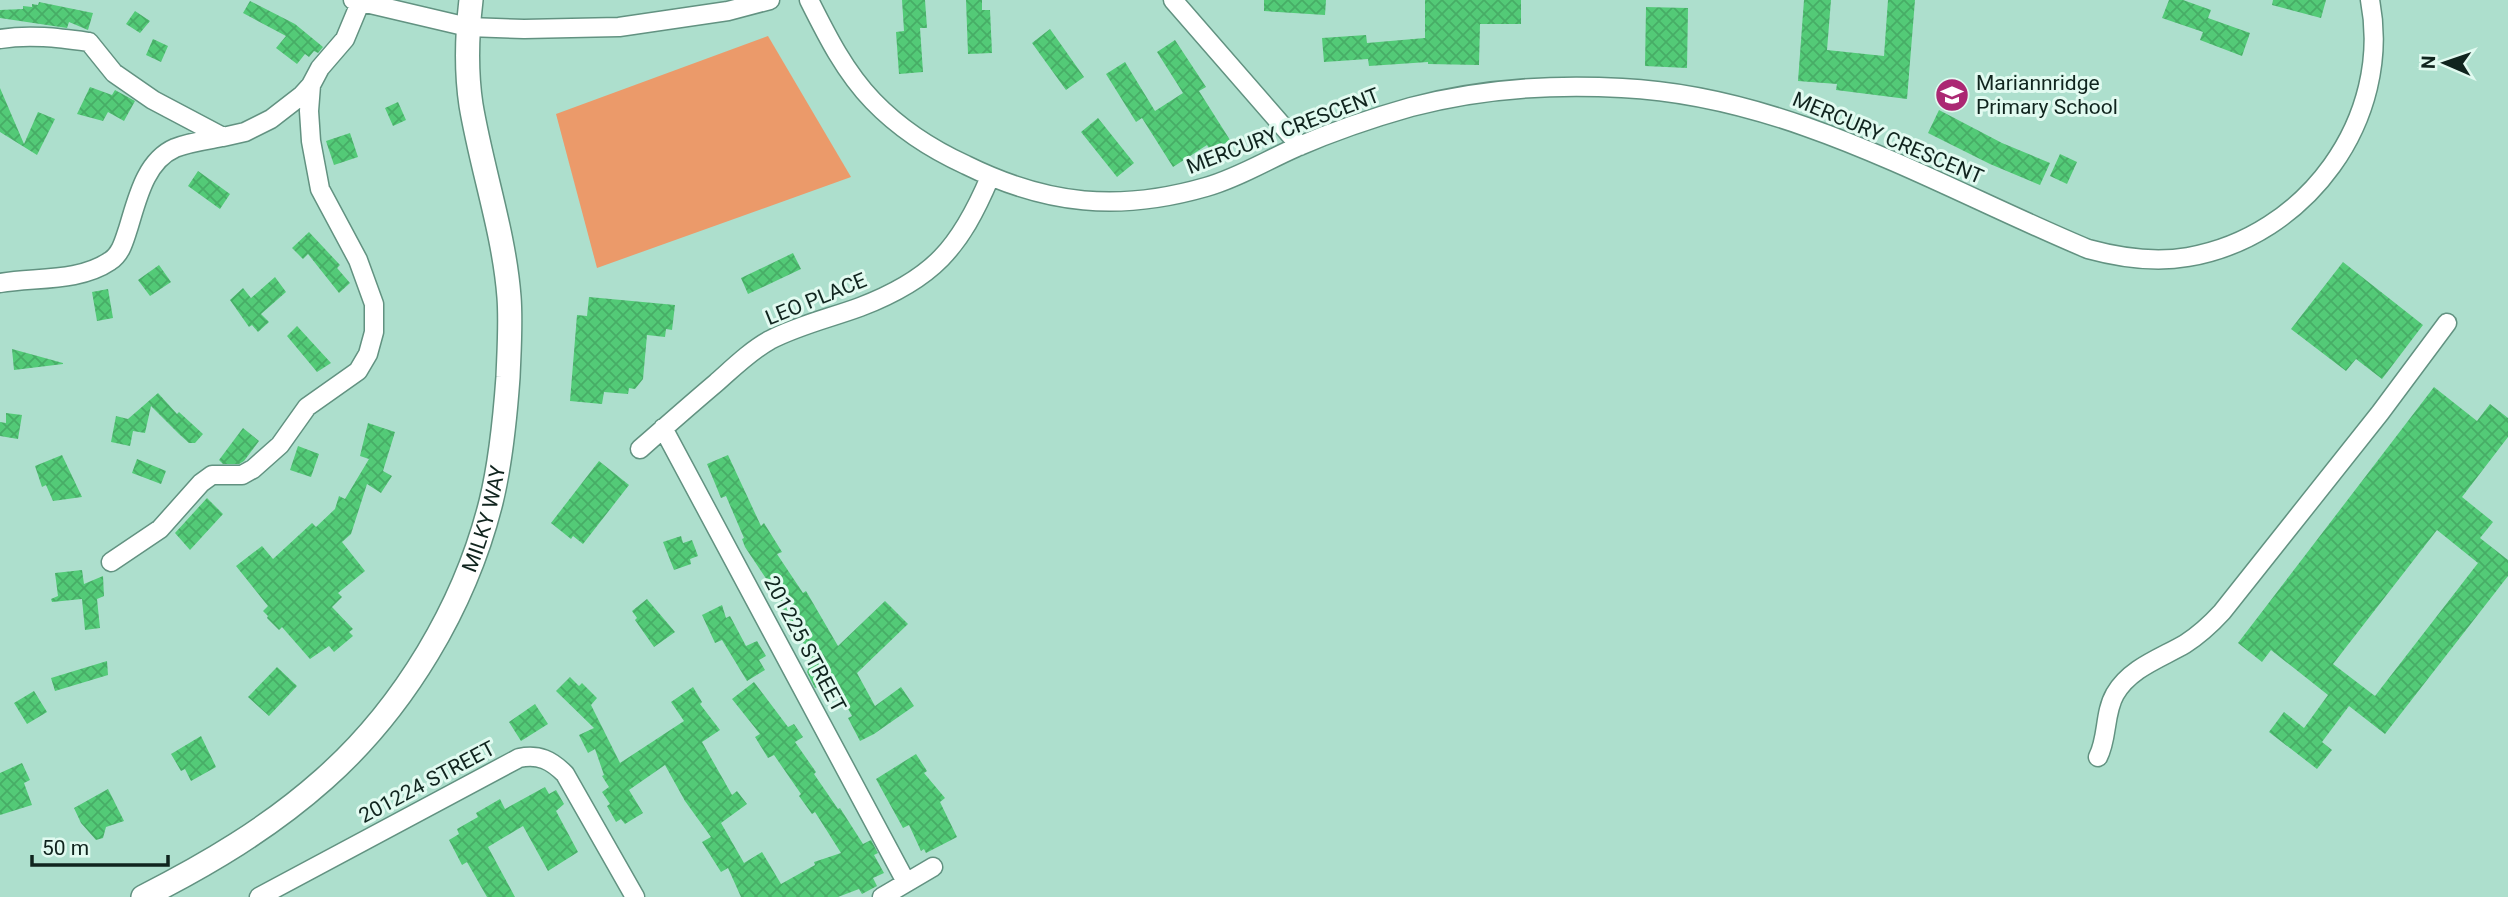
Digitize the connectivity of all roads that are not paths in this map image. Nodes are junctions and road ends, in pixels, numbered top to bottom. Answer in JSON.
{"nodes":[{"id":1,"x":471,"y":0,"type":"edge"},
{"id":2,"x":770,"y":0,"type":"edge"},
{"id":3,"x":808,"y":0,"type":"edge"},
{"id":4,"x":1173,"y":0,"type":"edge"},
{"id":5,"x":2370,"y":0,"type":"edge"},
{"id":6,"x":356,"y":1,"type":"edge"},
{"id":7,"x":468,"y":27,"type":"junction"},
{"id":8,"x":0,"y":39,"type":"edge"},
{"id":9,"x":311,"y":85,"type":"junction"},
{"id":10,"x":223,"y":137,"type":"junction"},
{"id":11,"x":1300,"y":146,"type":"junction"},
{"id":12,"x":990,"y":177,"type":"junction"},
{"id":13,"x":0,"y":283,"type":"edge"},
{"id":14,"x":2447,"y":323,"type":"dead end"},
{"id":15,"x":663,"y":429,"type":"junction"},
{"id":16,"x":640,"y":449,"type":"dead end"},
{"id":17,"x":111,"y":562,"type":"dead end"},
{"id":18,"x":2098,"y":757,"type":"dead end"},
{"id":19,"x":933,"y":867,"type":"dead end"},
{"id":20,"x":906,"y":882,"type":"junction"},
{"id":21,"x":143,"y":897,"type":"edge"},
{"id":22,"x":259,"y":897,"type":"edge"},
{"id":23,"x":635,"y":897,"type":"edge"},
{"id":24,"x":882,"y":897,"type":"edge"}],
"edges":[{"from":1,"to":7,"type":"street","name":"MILKY WAY"},
{"from":2,"to":7,"type":"street"},
{"from":3,"to":12,"type":"street","name":"MERCURY CRESCENT"},
{"from":4,"to":11,"type":"street"},
{"from":5,"to":11,"type":"street","name":"MERCURY CRESCENT"},
{"from":6,"to":7,"type":"street"},
{"from":6,"to":9,"type":"street"},
{"from":7,"to":21,"type":"street","name":"MILKY WAY"},
{"from":8,"to":10,"type":"street"},
{"from":9,"to":10,"type":"street"},
{"from":9,"to":17,"type":"street"},
{"from":10,"to":13,"type":"street"},
{"from":11,"to":12,"type":"street","name":"MERCURY CRESCENT"},
{"from":12,"to":15,"type":"street","name":"LEO PLACE"},
{"from":14,"to":18,"type":"street"},
{"from":15,"to":16,"type":"street","name":"LEO PLACE"},
{"from":15,"to":20,"type":"street","name":"201225 STREET"},
{"from":19,"to":20,"type":"street"},
{"from":20,"to":24,"type":"street"},
{"from":22,"to":23,"type":"street","name":"201224 STREET"}]}
